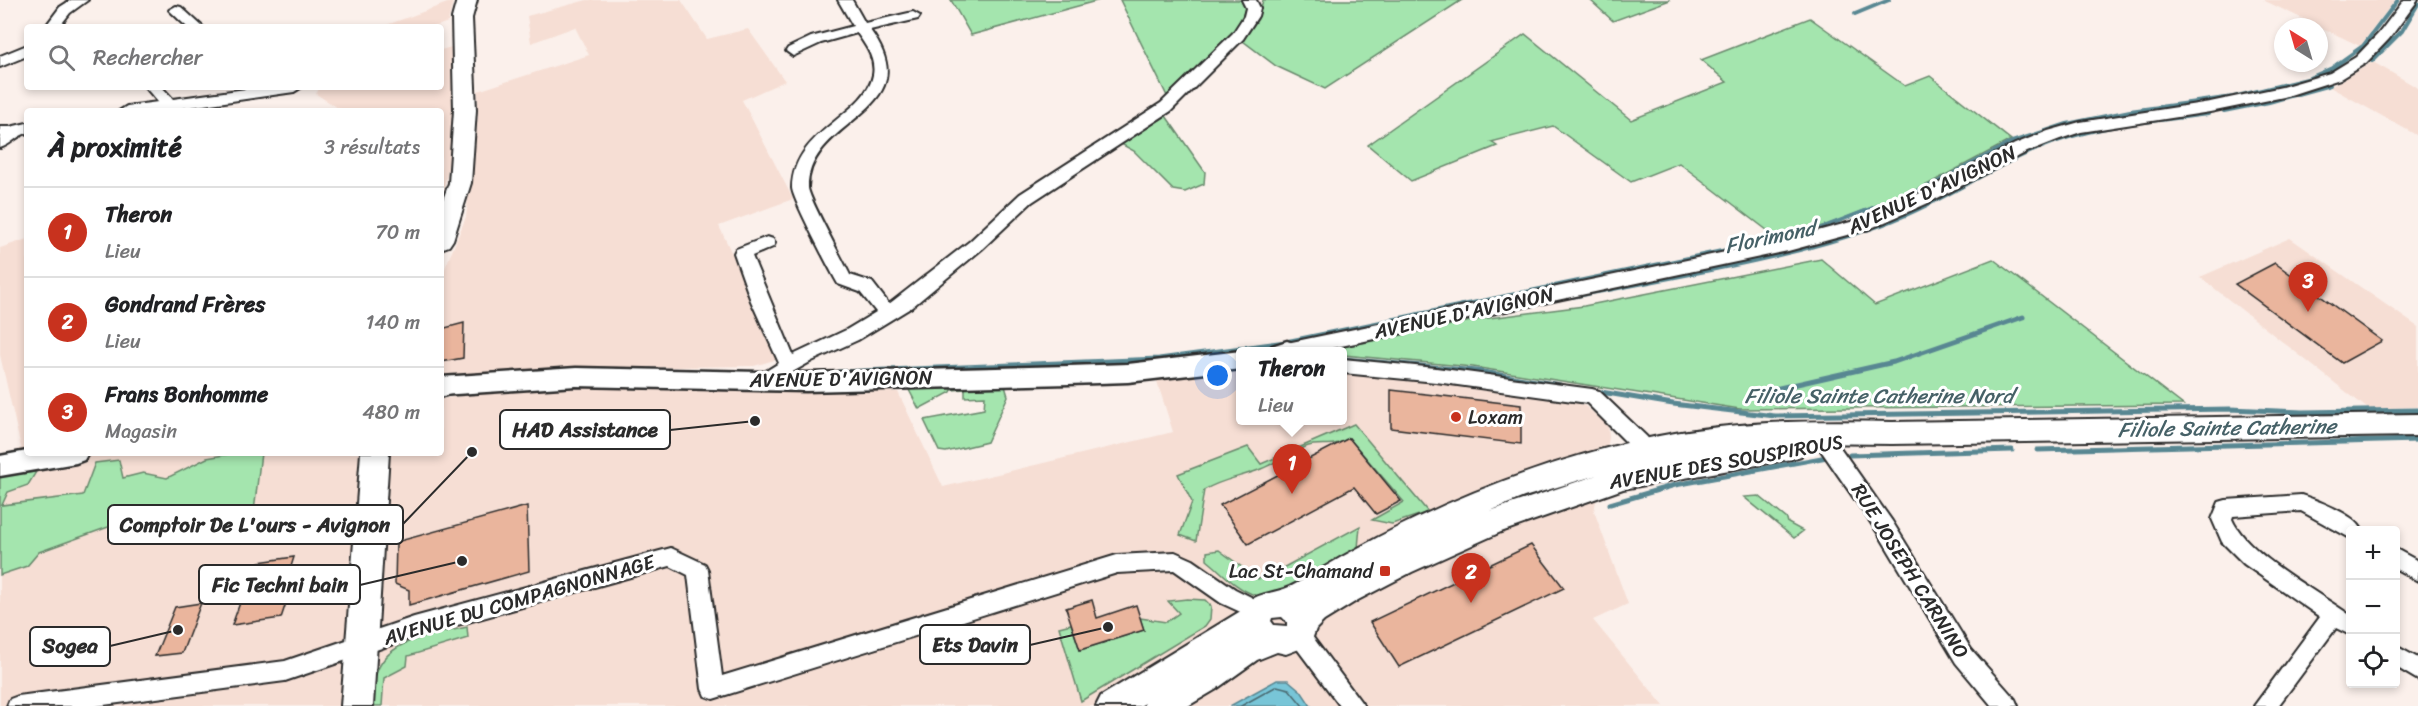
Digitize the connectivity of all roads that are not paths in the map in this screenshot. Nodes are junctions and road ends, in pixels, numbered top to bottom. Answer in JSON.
{"nodes":[{"id":1,"x":81,"y":0,"type":"edge"},
{"id":2,"x":467,"y":0,"type":"edge"},
{"id":3,"x":845,"y":0,"type":"edge"},
{"id":4,"x":1249,"y":0,"type":"edge"},
{"id":5,"x":2410,"y":0,"type":"edge"},
{"id":6,"x":176,"y":10,"type":"dead end"},
{"id":7,"x":914,"y":16,"type":"dead end"},
{"id":8,"x":54,"y":24,"type":"edge"},
{"id":9,"x":192,"y":24,"type":"edge"},
{"id":10,"x":861,"y":28,"type":"junction"},
{"id":11,"x":24,"y":51,"type":"edge"},
{"id":12,"x":793,"y":51,"type":"dead end"},
{"id":13,"x":0,"y":62,"type":"edge"},
{"id":14,"x":156,"y":90,"type":"edge"},
{"id":15,"x":274,"y":90,"type":"edge"},
{"id":16,"x":192,"y":102,"type":"junction"},
{"id":17,"x":170,"y":105,"type":"junction"},
{"id":18,"x":148,"y":108,"type":"edge"},
{"id":19,"x":201,"y":108,"type":"edge"},
{"id":20,"x":24,"y":130,"type":"edge"},
{"id":21,"x":2,"y":142,"type":"edge"},
{"id":22,"x":444,"y":231,"type":"edge"},
{"id":23,"x":767,"y":243,"type":"dead end"},
{"id":24,"x":887,"y":314,"type":"junction"},
{"id":25,"x":1305,"y":347,"type":"edge"},
{"id":26,"x":1236,"y":361,"type":"edge"},
{"id":27,"x":789,"y":365,"type":"junction"},
{"id":28,"x":1347,"y":366,"type":"edge"},
{"id":29,"x":764,"y":381,"type":"junction"},
{"id":30,"x":444,"y":386,"type":"edge"},
{"id":31,"x":2418,"y":424,"type":"edge"},
{"id":32,"x":1823,"y":437,"type":"junction"},
{"id":33,"x":58,"y":456,"type":"edge"},
{"id":34,"x":375,"y":456,"type":"edge"},
{"id":35,"x":1651,"y":461,"type":"junction"},
{"id":36,"x":0,"y":466,"type":"edge"},
{"id":37,"x":2346,"y":527,"type":"edge"},
{"id":38,"x":2400,"y":561,"type":"edge"},
{"id":39,"x":2418,"y":572,"type":"edge"},
{"id":40,"x":2342,"y":621,"type":"edge"},
{"id":41,"x":1278,"y":622,"type":"junction"},
{"id":42,"x":360,"y":646,"type":"junction"},
{"id":43,"x":2400,"y":659,"type":"edge"},
{"id":44,"x":2418,"y":670,"type":"edge"},
{"id":45,"x":18,"y":706,"type":"edge"},
{"id":46,"x":357,"y":706,"type":"edge"},
{"id":47,"x":1112,"y":706,"type":"edge"},
{"id":48,"x":1159,"y":706,"type":"edge"},
{"id":49,"x":1353,"y":706,"type":"edge"},
{"id":50,"x":2007,"y":706,"type":"edge"},
{"id":51,"x":2265,"y":706,"type":"edge"}],
"edges":[{"from":1,"to":8,"type":"street"},
{"from":2,"to":22,"type":"main road"},
{"from":3,"to":10,"type":"street"},
{"from":4,"to":24,"type":"street"},
{"from":5,"to":25,"type":"street","name":"AVENUE D'AVIGNON"},
{"from":6,"to":9,"type":"street"},
{"from":7,"to":10,"type":"street"},
{"from":10,"to":12,"type":"street"},
{"from":10,"to":24,"type":"street"},
{"from":11,"to":13,"type":"street"},
{"from":14,"to":17,"type":"street"},
{"from":15,"to":16,"type":"street"},
{"from":16,"to":17,"type":"street"},
{"from":16,"to":19,"type":"street"},
{"from":17,"to":18,"type":"street"},
{"from":20,"to":21,"type":"street"},
{"from":23,"to":27,"type":"street"},
{"from":24,"to":27,"type":"street"},
{"from":26,"to":29,"type":"street","name":"AVENUE D'AVIGNON"},
{"from":27,"to":29,"type":"street"},
{"from":28,"to":35,"type":"street"},
{"from":29,"to":30,"type":"street","name":"AVENUE D'AVIGNON"},
{"from":31,"to":32,"type":"main road","name":"AVENUE DES SOUSPIROUS"},
{"from":32,"to":35,"type":"main road","name":"AVENUE DES SOUSPIROUS"},
{"from":32,"to":50,"type":"street","name":"RUE JOSEPH CARNINO"},
{"from":33,"to":36,"type":"street"},
{"from":34,"to":42,"type":"main road"},
{"from":35,"to":41,"type":"main road","name":"AVENUE DES SOUSPIROUS"},
{"from":37,"to":40,"type":"street"},
{"from":38,"to":39,"type":"street"},
{"from":40,"to":51,"type":"street"},
{"from":41,"to":42,"type":"street","name":"AVENUE DU COMPAGNONNAGE"},
{"from":41,"to":47,"type":"main road","name":"AVENUE DES SOUSPIROUS"},
{"from":41,"to":48,"type":"main road","name":"AVENUE DES SOUSPIROUS"},
{"from":41,"to":49,"type":"street"},
{"from":42,"to":45,"type":"street"},
{"from":42,"to":46,"type":"main road"},
{"from":43,"to":44,"type":"street"}]}
